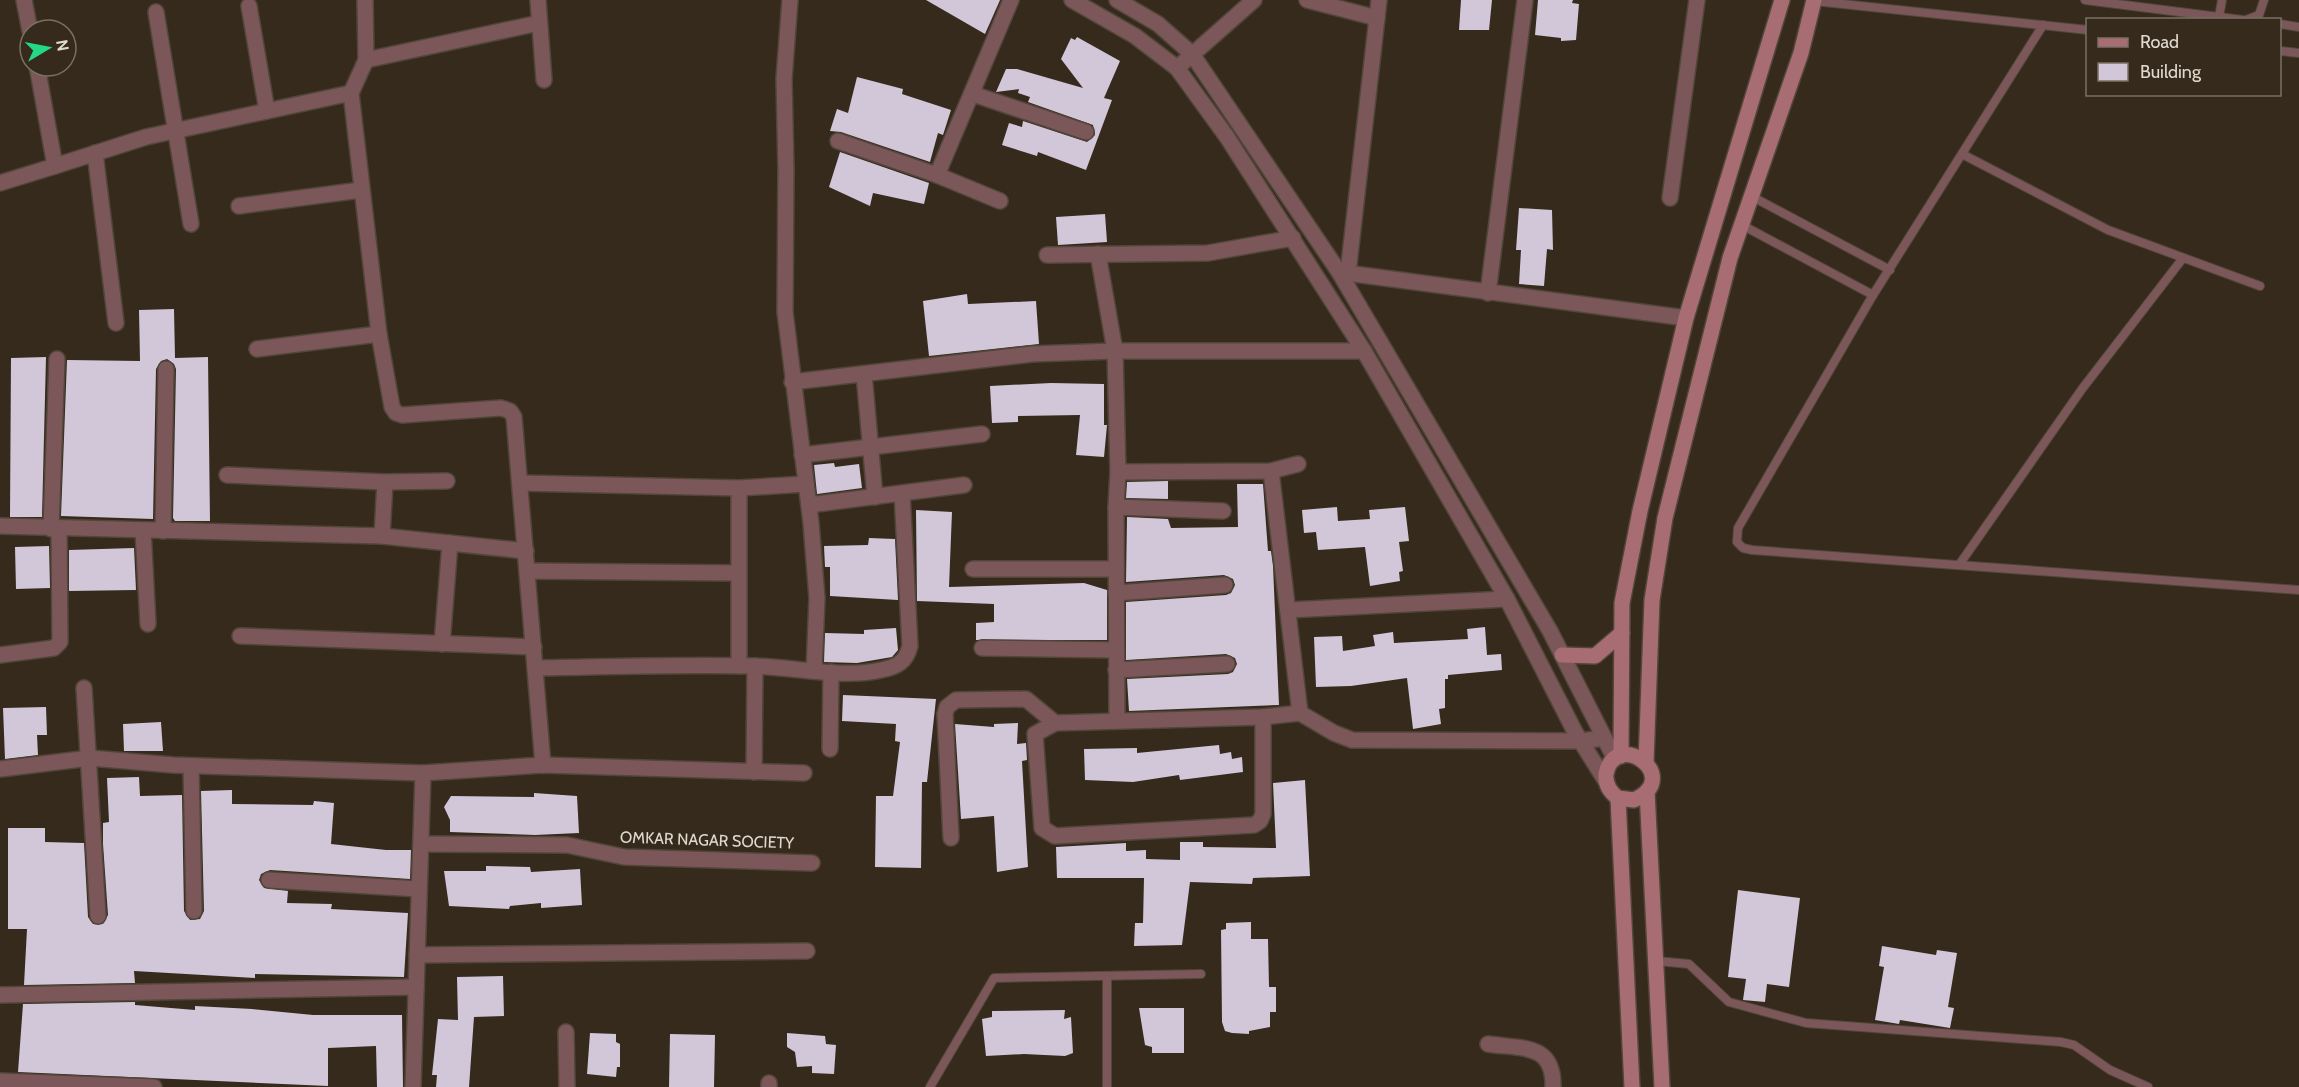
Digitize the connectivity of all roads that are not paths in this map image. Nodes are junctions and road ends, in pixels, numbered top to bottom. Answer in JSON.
{"nodes":[{"id":1,"x":24,"y":0,"type":"edge"},
{"id":2,"x":365,"y":0,"type":"edge"},
{"id":3,"x":538,"y":0,"type":"edge"},
{"id":4,"x":789,"y":0,"type":"edge"},
{"id":5,"x":1011,"y":0,"type":"edge"},
{"id":6,"x":1072,"y":0,"type":"edge"},
{"id":7,"x":1117,"y":0,"type":"edge"},
{"id":8,"x":1254,"y":0,"type":"edge"},
{"id":9,"x":1307,"y":0,"type":"edge"},
{"id":10,"x":1379,"y":0,"type":"edge"},
{"id":11,"x":1525,"y":0,"type":"edge"},
{"id":12,"x":1697,"y":0,"type":"edge"},
{"id":13,"x":1782,"y":0,"type":"edge"},
{"id":14,"x":1814,"y":0,"type":"edge"},
{"id":15,"x":2085,"y":0,"type":"edge"},
{"id":16,"x":2222,"y":0,"type":"edge"},
{"id":17,"x":2264,"y":0,"type":"edge"},
{"id":18,"x":249,"y":6,"type":"dead end"},
{"id":19,"x":156,"y":12,"type":"dead end"},
{"id":20,"x":2219,"y":16,"type":"junction"},
{"id":21,"x":27,"y":18,"type":"edge"},
{"id":22,"x":1377,"y":18,"type":"junction"},
{"id":23,"x":2232,"y":18,"type":"edge"},
{"id":24,"x":2250,"y":18,"type":"edge"},
{"id":25,"x":539,"y":23,"type":"junction"},
{"id":26,"x":2281,"y":24,"type":"edge"},
{"id":27,"x":2043,"y":25,"type":"junction"},
{"id":28,"x":2299,"y":27,"type":"edge"},
{"id":29,"x":2086,"y":30,"type":"edge"},
{"id":30,"x":2281,"y":51,"type":"edge"},
{"id":31,"x":2299,"y":53,"type":"edge"},
{"id":32,"x":1192,"y":54,"type":"junction"},
{"id":33,"x":366,"y":60,"type":"junction"},
{"id":34,"x":1177,"y":68,"type":"junction"},
{"id":35,"x":38,"y":78,"type":"edge"},
{"id":36,"x":544,"y":80,"type":"dead end"},
{"id":37,"x":351,"y":93,"type":"junction"},
{"id":38,"x":973,"y":94,"type":"junction"},
{"id":39,"x":267,"y":111,"type":"junction"},
{"id":40,"x":174,"y":131,"type":"junction"},
{"id":41,"x":1086,"y":132,"type":"dead end"},
{"id":42,"x":838,"y":141,"type":"dead end"},
{"id":43,"x":95,"y":153,"type":"junction"},
{"id":44,"x":1962,"y":154,"type":"junction"},
{"id":45,"x":55,"y":166,"type":"junction"},
{"id":46,"x":937,"y":175,"type":"junction"},
{"id":47,"x":0,"y":183,"type":"edge"},
{"id":48,"x":362,"y":190,"type":"junction"},
{"id":49,"x":1751,"y":196,"type":"junction"},
{"id":50,"x":1670,"y":198,"type":"dead end"},
{"id":51,"x":1000,"y":201,"type":"dead end"},
{"id":52,"x":239,"y":206,"type":"dead end"},
{"id":53,"x":191,"y":224,"type":"dead end"},
{"id":54,"x":1740,"y":224,"type":"junction"},
{"id":55,"x":1293,"y":238,"type":"junction"},
{"id":56,"x":1098,"y":254,"type":"junction"},
{"id":57,"x":1047,"y":255,"type":"dead end"},
{"id":58,"x":2183,"y":258,"type":"junction"},
{"id":59,"x":1890,"y":270,"type":"junction"},
{"id":60,"x":1344,"y":273,"type":"junction"},
{"id":61,"x":2260,"y":286,"type":"dead end"},
{"id":62,"x":1488,"y":293,"type":"junction"},
{"id":63,"x":1874,"y":295,"type":"junction"},
{"id":64,"x":1686,"y":318,"type":"junction"},
{"id":65,"x":116,"y":323,"type":"dead end"},
{"id":66,"x":1369,"y":323,"type":"junction"},
{"id":67,"x":1347,"y":325,"type":"junction"},
{"id":68,"x":379,"y":334,"type":"junction"},
{"id":69,"x":257,"y":349,"type":"dead end"},
{"id":70,"x":1115,"y":351,"type":"junction"},
{"id":71,"x":1364,"y":351,"type":"junction"},
{"id":72,"x":57,"y":359,"type":"dead end"},
{"id":73,"x":166,"y":369,"type":"dead end"},
{"id":74,"x":864,"y":374,"type":"junction"},
{"id":75,"x":792,"y":382,"type":"junction"},
{"id":76,"x":982,"y":434,"type":"dead end"},
{"id":77,"x":871,"y":448,"type":"junction"},
{"id":78,"x":802,"y":455,"type":"junction"},
{"id":79,"x":1298,"y":464,"type":"dead end"},
{"id":80,"x":1271,"y":471,"type":"junction"},
{"id":81,"x":1118,"y":472,"type":"junction"},
{"id":82,"x":227,"y":475,"type":"dead end"},
{"id":83,"x":447,"y":481,"type":"dead end"},
{"id":84,"x":386,"y":482,"type":"junction"},
{"id":85,"x":520,"y":483,"type":"junction"},
{"id":86,"x":806,"y":484,"type":"junction"},
{"id":87,"x":964,"y":485,"type":"dead end"},
{"id":88,"x":739,"y":488,"type":"junction"},
{"id":89,"x":902,"y":493,"type":"junction"},
{"id":90,"x":874,"y":497,"type":"junction"},
{"id":91,"x":809,"y":505,"type":"junction"},
{"id":92,"x":1116,"y":507,"type":"junction"},
{"id":93,"x":1223,"y":511,"type":"dead end"},
{"id":94,"x":0,"y":526,"type":"edge"},
{"id":95,"x":55,"y":529,"type":"junction"},
{"id":96,"x":143,"y":530,"type":"junction"},
{"id":97,"x":163,"y":531,"type":"junction"},
{"id":98,"x":382,"y":536,"type":"junction"},
{"id":99,"x":450,"y":543,"type":"junction"},
{"id":100,"x":526,"y":551,"type":"junction"},
{"id":101,"x":1959,"y":565,"type":"junction"},
{"id":102,"x":973,"y":569,"type":"dead end"},
{"id":103,"x":1116,"y":569,"type":"junction"},
{"id":104,"x":527,"y":571,"type":"junction"},
{"id":105,"x":738,"y":573,"type":"junction"},
{"id":106,"x":1225,"y":585,"type":"dead end"},
{"id":107,"x":2299,"y":590,"type":"edge"},
{"id":108,"x":1116,"y":593,"type":"junction"},
{"id":109,"x":1508,"y":599,"type":"junction"},
{"id":110,"x":1288,"y":610,"type":"junction"},
{"id":111,"x":148,"y":624,"type":"dead end"},
{"id":112,"x":1622,"y":633,"type":"junction"},
{"id":113,"x":240,"y":636,"type":"dead end"},
{"id":114,"x":442,"y":644,"type":"junction"},
{"id":115,"x":534,"y":647,"type":"junction"},
{"id":116,"x":982,"y":648,"type":"dead end"},
{"id":117,"x":1116,"y":650,"type":"junction"},
{"id":118,"x":0,"y":655,"type":"edge"},
{"id":119,"x":1562,"y":655,"type":"junction"},
{"id":120,"x":1227,"y":664,"type":"dead end"},
{"id":121,"x":747,"y":666,"type":"junction"},
{"id":122,"x":535,"y":668,"type":"junction"},
{"id":123,"x":1116,"y":670,"type":"junction"},
{"id":124,"x":814,"y":671,"type":"junction"},
{"id":125,"x":831,"y":672,"type":"junction"},
{"id":126,"x":84,"y":688,"type":"dead end"},
{"id":127,"x":1300,"y":713,"type":"junction"},
{"id":128,"x":1263,"y":717,"type":"junction"},
{"id":129,"x":1117,"y":720,"type":"junction"},
{"id":130,"x":1054,"y":723,"type":"junction"},
{"id":131,"x":1604,"y":738,"type":"junction"},
{"id":132,"x":1581,"y":741,"type":"junction"},
{"id":133,"x":830,"y":749,"type":"dead end"},
{"id":134,"x":1618,"y":757,"type":"junction"},
{"id":135,"x":90,"y":758,"type":"junction"},
{"id":136,"x":1646,"y":762,"type":"junction"},
{"id":137,"x":543,"y":765,"type":"junction"},
{"id":138,"x":191,"y":766,"type":"junction"},
{"id":139,"x":0,"y":770,"type":"edge"},
{"id":140,"x":754,"y":772,"type":"junction"},
{"id":141,"x":423,"y":773,"type":"junction"},
{"id":142,"x":804,"y":773,"type":"dead end"},
{"id":143,"x":1607,"y":783,"type":"junction"},
{"id":144,"x":1647,"y":791,"type":"junction"},
{"id":145,"x":1618,"y":798,"type":"junction"},
{"id":146,"x":951,"y":838,"type":"dead end"},
{"id":147,"x":421,"y":844,"type":"junction"},
{"id":148,"x":812,"y":863,"type":"dead end"},
{"id":149,"x":269,"y":879,"type":"dead end"},
{"id":150,"x":419,"y":889,"type":"junction"},
{"id":151,"x":194,"y":911,"type":"dead end"},
{"id":152,"x":98,"y":916,"type":"dead end"},
{"id":153,"x":807,"y":951,"type":"dead end"},
{"id":154,"x":417,"y":955,"type":"junction"},
{"id":155,"x":1657,"y":961,"type":"junction"},
{"id":156,"x":1202,"y":974,"type":"dead end"},
{"id":157,"x":1107,"y":977,"type":"junction"},
{"id":158,"x":416,"y":987,"type":"junction"},
{"id":159,"x":0,"y":995,"type":"edge"},
{"id":160,"x":566,"y":1032,"type":"dead end"},
{"id":161,"x":1488,"y":1044,"type":"dead end"},
{"id":162,"x":0,"y":1082,"type":"edge"},
{"id":163,"x":154,"y":1087,"type":"edge"},
{"id":164,"x":413,"y":1087,"type":"edge"},
{"id":165,"x":567,"y":1087,"type":"edge"},
{"id":166,"x":930,"y":1087,"type":"edge"},
{"id":167,"x":1107,"y":1087,"type":"edge"},
{"id":168,"x":1553,"y":1087,"type":"edge"},
{"id":169,"x":1632,"y":1087,"type":"edge"},
{"id":170,"x":1662,"y":1087,"type":"edge"},
{"id":171,"x":2148,"y":1087,"type":"edge"}],
"edges":[{"from":1,"to":21,"type":"street"},
{"from":2,"to":33,"type":"street"},
{"from":3,"to":25,"type":"street"},
{"from":4,"to":75,"type":"street"},
{"from":5,"to":38,"type":"street"},
{"from":6,"to":34,"type":"street"},
{"from":7,"to":32,"type":"street"},
{"from":8,"to":32,"type":"street"},
{"from":9,"to":22,"type":"street"},
{"from":10,"to":22,"type":"street"},
{"from":11,"to":62,"type":"street"},
{"from":12,"to":50,"type":"street"},
{"from":13,"to":64,"type":"main road"},
{"from":14,"to":27,"type":"lane"},
{"from":14,"to":49,"type":"main road"},
{"from":15,"to":20,"type":"lane"},
{"from":16,"to":20,"type":"lane"},
{"from":17,"to":24,"type":"lane"},
{"from":18,"to":39,"type":"street"},
{"from":19,"to":40,"type":"street"},
{"from":20,"to":23,"type":"lane"},
{"from":22,"to":60,"type":"street"},
{"from":25,"to":33,"type":"street"},
{"from":25,"to":36,"type":"street"},
{"from":26,"to":28,"type":"lane"},
{"from":27,"to":29,"type":"lane"},
{"from":27,"to":44,"type":"lane"},
{"from":30,"to":31,"type":"lane"},
{"from":32,"to":34,"type":"street"},
{"from":32,"to":60,"type":"street"},
{"from":33,"to":37,"type":"street"},
{"from":34,"to":55,"type":"street"},
{"from":35,"to":45,"type":"street"},
{"from":37,"to":39,"type":"street"},
{"from":37,"to":48,"type":"street"},
{"from":38,"to":41,"type":"street"},
{"from":38,"to":46,"type":"street"},
{"from":39,"to":40,"type":"street"},
{"from":40,"to":43,"type":"street"},
{"from":40,"to":53,"type":"street"},
{"from":42,"to":46,"type":"street"},
{"from":43,"to":45,"type":"street"},
{"from":43,"to":65,"type":"street"},
{"from":44,"to":58,"type":"lane"},
{"from":44,"to":59,"type":"lane"},
{"from":45,"to":47,"type":"street"},
{"from":46,"to":51,"type":"street"},
{"from":48,"to":52,"type":"street"},
{"from":48,"to":68,"type":"street"},
{"from":49,"to":54,"type":"main road"},
{"from":49,"to":59,"type":"lane"},
{"from":54,"to":63,"type":"lane"},
{"from":54,"to":136,"type":"main road"},
{"from":55,"to":56,"type":"street"},
{"from":55,"to":67,"type":"street"},
{"from":56,"to":57,"type":"street"},
{"from":56,"to":70,"type":"street"},
{"from":58,"to":61,"type":"lane"},
{"from":58,"to":101,"type":"lane"},
{"from":59,"to":63,"type":"lane"},
{"from":60,"to":62,"type":"street"},
{"from":60,"to":66,"type":"street"},
{"from":62,"to":64,"type":"street"},
{"from":63,"to":101,"type":"lane"},
{"from":64,"to":112,"type":"main road"},
{"from":66,"to":67,"type":"street"},
{"from":66,"to":119,"type":"street"},
{"from":67,"to":71,"type":"street"},
{"from":68,"to":69,"type":"street"},
{"from":68,"to":85,"type":"street"},
{"from":70,"to":71,"type":"street"},
{"from":70,"to":74,"type":"street"},
{"from":70,"to":81,"type":"street"},
{"from":71,"to":109,"type":"street"},
{"from":72,"to":95,"type":"street"},
{"from":73,"to":97,"type":"street"},
{"from":74,"to":75,"type":"street"},
{"from":74,"to":77,"type":"street"},
{"from":75,"to":78,"type":"street"},
{"from":76,"to":77,"type":"street"},
{"from":77,"to":78,"type":"street"},
{"from":77,"to":90,"type":"street"},
{"from":78,"to":86,"type":"street"},
{"from":79,"to":80,"type":"street"},
{"from":80,"to":81,"type":"street"},
{"from":80,"to":110,"type":"street"},
{"from":81,"to":92,"type":"street"},
{"from":82,"to":84,"type":"street"},
{"from":83,"to":84,"type":"street"},
{"from":84,"to":98,"type":"street"},
{"from":85,"to":88,"type":"street"},
{"from":85,"to":100,"type":"street"},
{"from":86,"to":88,"type":"street"},
{"from":86,"to":91,"type":"street"},
{"from":87,"to":89,"type":"street"},
{"from":88,"to":105,"type":"street"},
{"from":89,"to":90,"type":"street"},
{"from":89,"to":125,"type":"street"},
{"from":90,"to":91,"type":"street"},
{"from":91,"to":124,"type":"street"},
{"from":92,"to":93,"type":"street"},
{"from":92,"to":103,"type":"street"},
{"from":94,"to":95,"type":"street"},
{"from":95,"to":96,"type":"street"},
{"from":95,"to":118,"type":"street"},
{"from":96,"to":97,"type":"street"},
{"from":96,"to":111,"type":"street"},
{"from":97,"to":98,"type":"street"},
{"from":98,"to":99,"type":"street"},
{"from":99,"to":100,"type":"street"},
{"from":99,"to":114,"type":"street"},
{"from":100,"to":104,"type":"street"},
{"from":101,"to":107,"type":"lane"},
{"from":102,"to":103,"type":"street"},
{"from":103,"to":108,"type":"street"},
{"from":104,"to":105,"type":"street"},
{"from":104,"to":115,"type":"street"},
{"from":105,"to":121,"type":"street"},
{"from":106,"to":108,"type":"street"},
{"from":108,"to":117,"type":"street"},
{"from":109,"to":110,"type":"street"},
{"from":109,"to":132,"type":"street"},
{"from":110,"to":127,"type":"street"},
{"from":112,"to":119,"type":"main road"},
{"from":112,"to":134,"type":"main road"},
{"from":113,"to":114,"type":"street"},
{"from":114,"to":115,"type":"street"},
{"from":115,"to":122,"type":"street"},
{"from":116,"to":117,"type":"street"},
{"from":117,"to":123,"type":"street"},
{"from":119,"to":131,"type":"street"},
{"from":120,"to":123,"type":"street"},
{"from":121,"to":122,"type":"street"},
{"from":121,"to":124,"type":"street"},
{"from":121,"to":140,"type":"street"},
{"from":122,"to":137,"type":"street"},
{"from":123,"to":129,"type":"street"},
{"from":124,"to":125,"type":"street"},
{"from":125,"to":133,"type":"street"},
{"from":126,"to":135,"type":"street"},
{"from":127,"to":128,"type":"street"},
{"from":127,"to":132,"type":"street"},
{"from":128,"to":129,"type":"street"},
{"from":128,"to":130,"type":"street"},
{"from":129,"to":130,"type":"street"},
{"from":130,"to":146,"type":"street"},
{"from":131,"to":132,"type":"street"},
{"from":131,"to":134,"type":"street"},
{"from":132,"to":143,"type":"street"},
{"from":134,"to":136,"type":"main road"},
{"from":134,"to":143,"type":"main road"},
{"from":135,"to":138,"type":"street"},
{"from":135,"to":139,"type":"street"},
{"from":135,"to":152,"type":"street"},
{"from":136,"to":144,"type":"main road"},
{"from":137,"to":140,"type":"street"},
{"from":137,"to":141,"type":"street"},
{"from":138,"to":141,"type":"street"},
{"from":138,"to":151,"type":"street"},
{"from":140,"to":142,"type":"street"},
{"from":141,"to":147,"type":"street"},
{"from":143,"to":145,"type":"main road"},
{"from":144,"to":145,"type":"main road"},
{"from":144,"to":155,"type":"main road"},
{"from":145,"to":169,"type":"main road"},
{"from":147,"to":148,"type":"street","name":"OMKAR NAGAR SOCIETY"},
{"from":147,"to":150,"type":"street"},
{"from":149,"to":150,"type":"street"},
{"from":150,"to":154,"type":"street"},
{"from":153,"to":154,"type":"street"},
{"from":154,"to":158,"type":"street"},
{"from":155,"to":170,"type":"main road"},
{"from":155,"to":171,"type":"lane"},
{"from":156,"to":157,"type":"lane"},
{"from":157,"to":166,"type":"lane"},
{"from":157,"to":167,"type":"lane"},
{"from":158,"to":159,"type":"street"},
{"from":158,"to":164,"type":"street"},
{"from":160,"to":165,"type":"street"},
{"from":161,"to":168,"type":"street"},
{"from":162,"to":163,"type":"street"}]}
